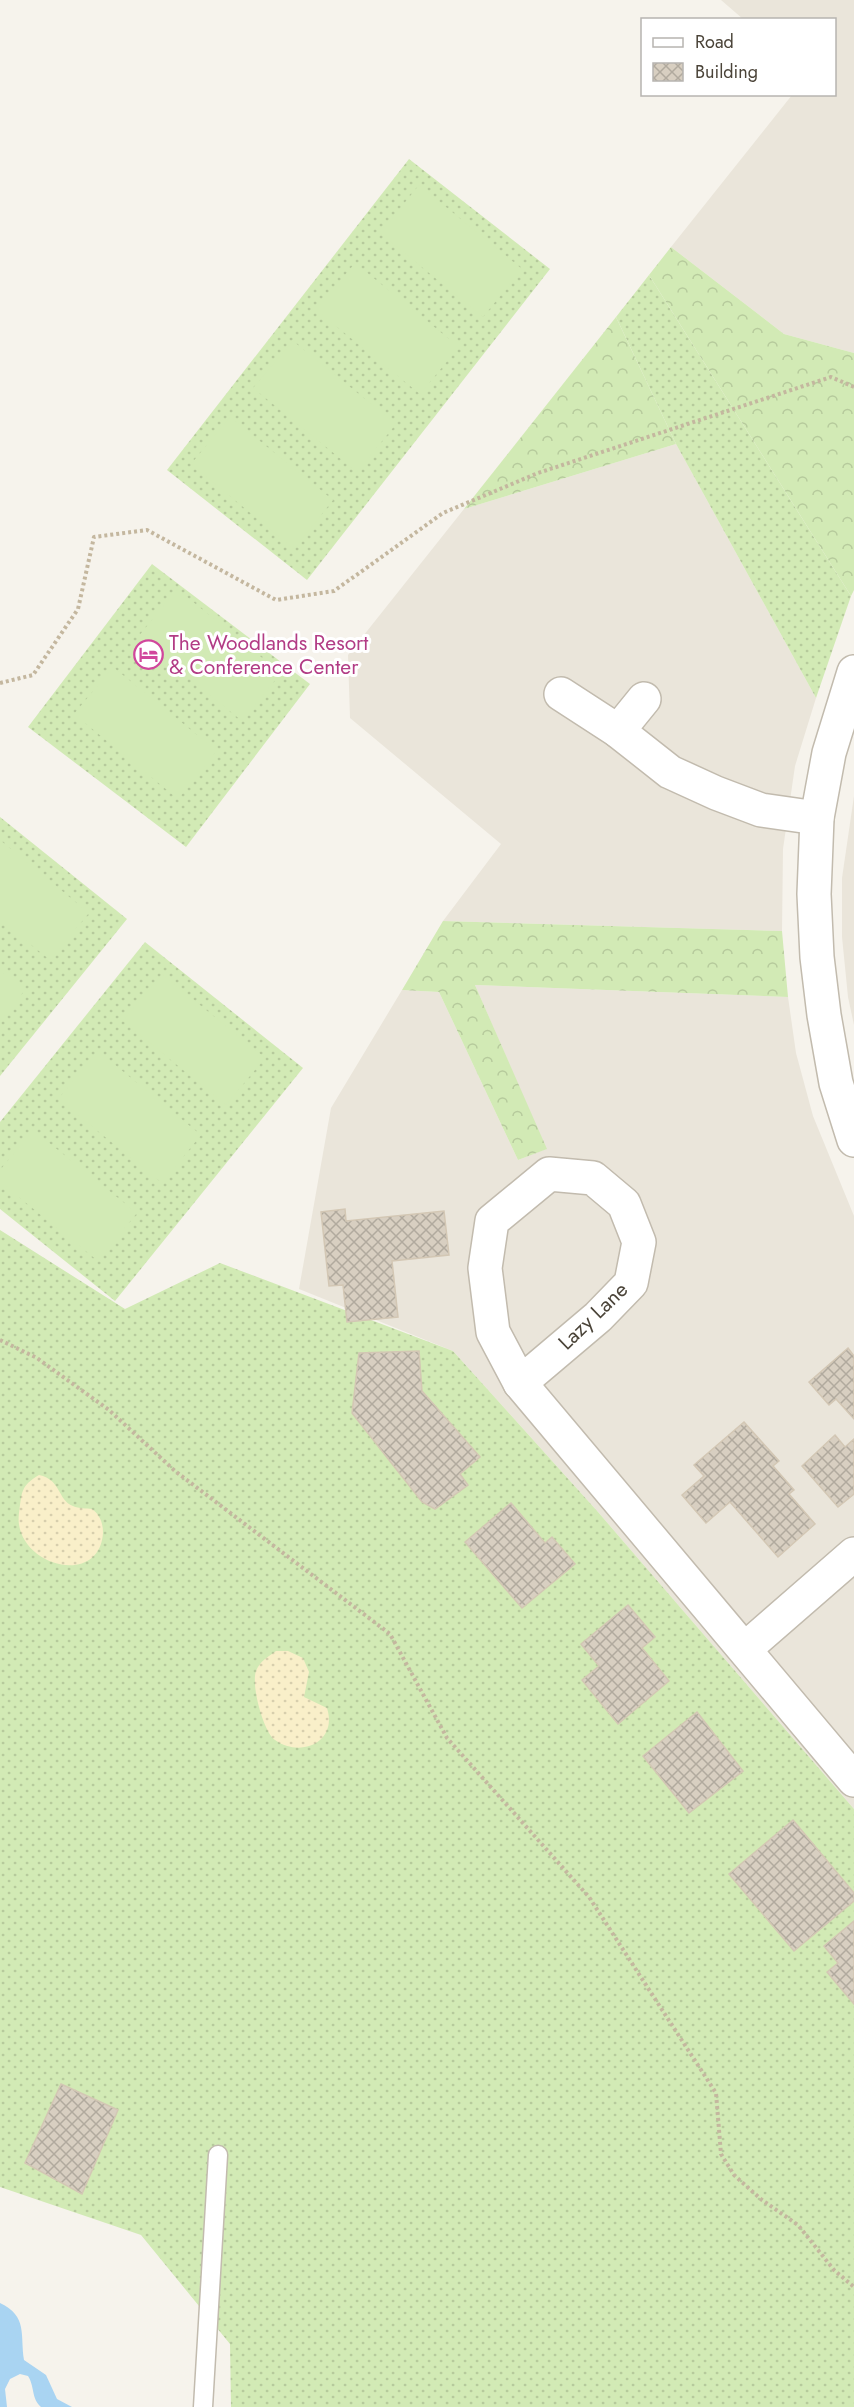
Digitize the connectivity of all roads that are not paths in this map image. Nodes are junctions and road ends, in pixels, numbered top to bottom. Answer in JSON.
{"nodes":[{"id":1,"x":854,"y":672,"type":"edge"},
{"id":2,"x":561,"y":694,"type":"dead end"},
{"id":3,"x":645,"y":699,"type":"dead end"},
{"id":4,"x":618,"y":731,"type":"junction"},
{"id":5,"x":817,"y":818,"type":"junction"},
{"id":6,"x":854,"y":1140,"type":"edge"},
{"id":7,"x":520,"y":1383,"type":"junction"},
{"id":8,"x":854,"y":1554,"type":"edge"},
{"id":9,"x":744,"y":1649,"type":"junction"},
{"id":10,"x":851,"y":1772,"type":"edge"},
{"id":11,"x":218,"y":2155,"type":"dead end"},
{"id":12,"x":203,"y":2407,"type":"edge"}],
"edges":[{"from":1,"to":5,"type":"street"},
{"from":2,"to":4,"type":"street"},
{"from":3,"to":4,"type":"street"},
{"from":4,"to":5,"type":"street"},
{"from":5,"to":6,"type":"street"},
{"from":7,"to":7,"type":"street","name":"Lazy Lane"},
{"from":7,"to":9,"type":"street","name":"Lazy Lane"},
{"from":8,"to":9,"type":"street"},
{"from":9,"to":10,"type":"street","name":"Lazy Lane"},
{"from":11,"to":12,"type":"lane"}]}
